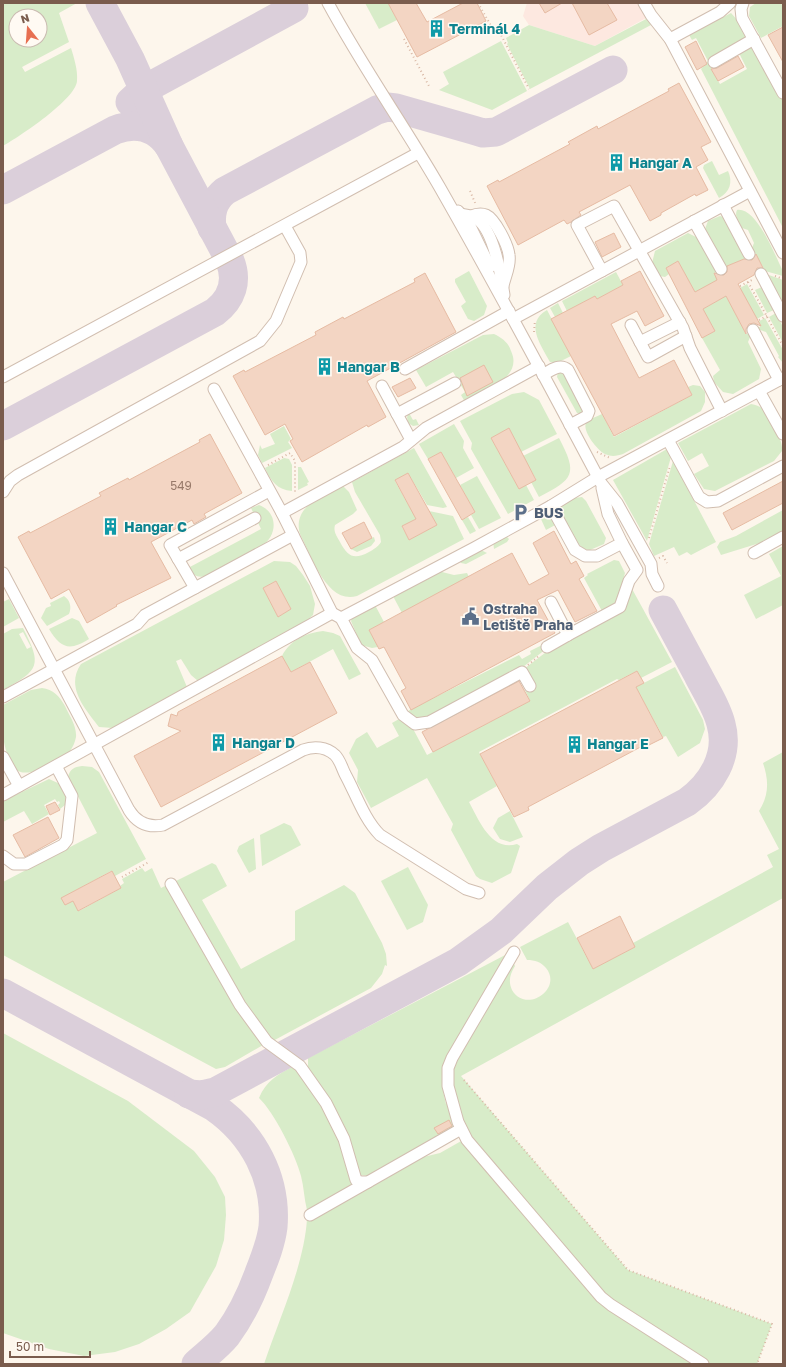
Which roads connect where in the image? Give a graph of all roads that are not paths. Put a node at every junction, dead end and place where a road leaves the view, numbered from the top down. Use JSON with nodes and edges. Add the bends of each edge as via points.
{"nodes":[{"id":1,"x":328,"y":3,"type":"edge"},
{"id":2,"x":644,"y":3,"type":"edge"},
{"id":3,"x":730,"y":3,"type":"edge"},
{"id":4,"x":743,"y":3,"type":"edge"},
{"id":5,"x":670,"y":39,"type":"junction"},
{"id":6,"x":754,"y":39,"type":"junction"},
{"id":7,"x":714,"y":62,"type":"dead end"},
{"id":8,"x":783,"y":93,"type":"edge"},
{"id":9,"x":418,"y":153,"type":"junction"},
{"id":10,"x":438,"y":186,"type":"junction"},
{"id":11,"x":750,"y":191,"type":"junction"},
{"id":12,"x":723,"y":205,"type":"junction"},
{"id":13,"x":459,"y":214,"type":"junction"},
{"id":14,"x":694,"y":221,"type":"junction"},
{"id":15,"x":285,"y":226,"type":"junction"},
{"id":16,"x":638,"y":251,"type":"junction"},
{"id":17,"x":783,"y":253,"type":"edge"},
{"id":18,"x":749,"y":254,"type":"dead end"},
{"id":19,"x":721,"y":269,"type":"dead end"},
{"id":20,"x":602,"y":271,"type":"junction"},
{"id":21,"x":758,"y":276,"type":"road end"},
{"id":22,"x":506,"y":303,"type":"junction"},
{"id":23,"x":783,"y":316,"type":"edge"},
{"id":24,"x":680,"y":322,"type":"junction"},
{"id":25,"x":631,"y":325,"type":"dead end"},
{"id":26,"x":753,"y":330,"type":"dead end"},
{"id":27,"x":686,"y":336,"type":"junction"},
{"id":28,"x":640,"y":342,"type":"junction"},
{"id":29,"x":405,"y":368,"type":"dead end"},
{"id":30,"x":541,"y":370,"type":"junction"},
{"id":31,"x":3,"y":377,"type":"edge"},
{"id":32,"x":781,"y":379,"type":"edge"},
{"id":33,"x":455,"y":383,"type":"dead end"},
{"id":34,"x":382,"y":386,"type":"dead end"},
{"id":35,"x":214,"y":389,"type":"dead end"},
{"id":36,"x":759,"y":391,"type":"junction"},
{"id":37,"x":722,"y":411,"type":"junction"},
{"id":38,"x":397,"y":414,"type":"junction"},
{"id":39,"x":570,"y":425,"type":"junction"},
{"id":40,"x":783,"y":434,"type":"edge"},
{"id":41,"x":411,"y":440,"type":"junction"},
{"id":42,"x":668,"y":440,"type":"junction"},
{"id":43,"x":783,"y":466,"type":"edge"},
{"id":44,"x":599,"y":480,"type":"junction"},
{"id":45,"x":270,"y":491,"type":"junction"},
{"id":46,"x":3,"y":492,"type":"edge"},
{"id":47,"x":551,"y":506,"type":"junction"},
{"id":48,"x":282,"y":513,"type":"junction"},
{"id":49,"x":255,"y":518,"type":"dead end"},
{"id":50,"x":293,"y":535,"type":"junction"},
{"id":51,"x":783,"y":537,"type":"edge"},
{"id":52,"x":622,"y":543,"type":"junction"},
{"id":53,"x":754,"y":553,"type":"dead end"},
{"id":54,"x":178,"y":559,"type":"junction"},
{"id":55,"x":4,"y":576,"type":"edge"},
{"id":56,"x":658,"y":586,"type":"dead end"},
{"id":57,"x":194,"y":588,"type":"junction"},
{"id":58,"x":551,"y":602,"type":"dead end"},
{"id":59,"x":337,"y":616,"type":"junction"},
{"id":60,"x":568,"y":635,"type":"junction"},
{"id":61,"x":547,"y":647,"type":"road end"},
{"id":62,"x":54,"y":669,"type":"junction"},
{"id":63,"x":530,"y":686,"type":"dead end"},
{"id":64,"x":3,"y":697,"type":"edge"},
{"id":65,"x":95,"y":745,"type":"junction"},
{"id":66,"x":3,"y":757,"type":"edge"},
{"id":67,"x":56,"y":766,"type":"junction"},
{"id":68,"x":19,"y":786,"type":"junction"},
{"id":69,"x":3,"y":795,"type":"edge"},
{"id":70,"x":3,"y":856,"type":"edge"},
{"id":71,"x":171,"y":884,"type":"dead end"},
{"id":72,"x":479,"y":892,"type":"dead end"},
{"id":73,"x":514,"y":952,"type":"dead end"},
{"id":74,"x":461,"y":1129,"type":"junction"},
{"id":75,"x":368,"y":1182,"type":"junction"},
{"id":76,"x":310,"y":1215,"type":"dead end"},
{"id":77,"x":703,"y":1364,"type":"edge"}],
"edges":[{"from":1,"to":9,"type":"lane","via":[[351,46]]},
{"from":2,"to":5,"type":"lane"},
{"from":3,"to":5,"type":"lane","via":[[720,12]]},
{"from":4,"to":6,"type":"lane","via":[[741,14]]},
{"from":5,"to":11,"type":"lane"},
{"from":6,"to":7,"type":"lane"},
{"from":6,"to":8,"type":"lane"},
{"from":9,"to":10,"type":"lane"},
{"from":9,"to":15,"type":"lane"},
{"from":10,"to":13,"type":"lane","via":[[448,194]]},
{"from":10,"to":22,"type":"lane"},
{"from":11,"to":12,"type":"lane"},
{"from":11,"to":17,"type":"lane"},
{"from":12,"to":14,"type":"lane"},
{"from":12,"to":18,"type":"lane"},
{"from":13,"to":22,"type":"lane","via":[[469,224],[478,240]]},
{"from":13,"to":22,"type":"lane","via":[[471,216],[481,222],[496,251]]},
{"from":14,"to":16,"type":"lane"},
{"from":14,"to":19,"type":"lane"},
{"from":15,"to":31,"type":"lane"},
{"from":15,"to":46,"type":"lane","via":[[300,253],[301,262],[276,321],[260,341],[18,475],[10,481]]},
{"from":16,"to":20,"type":"lane"},
{"from":16,"to":20,"type":"lane","via":[[614,206],[577,226]]},
{"from":16,"to":24,"type":"lane"},
{"from":20,"to":22,"type":"lane"},
{"from":21,"to":23,"type":"lane"},
{"from":22,"to":29,"type":"lane"},
{"from":22,"to":30,"type":"lane"},
{"from":24,"to":27,"type":"lane"},
{"from":24,"to":28,"type":"lane"},
{"from":25,"to":28,"type":"lane"},
{"from":26,"to":32,"type":"lane"},
{"from":27,"to":28,"type":"lane","via":[[648,357]]},
{"from":27,"to":37,"type":"lane"},
{"from":30,"to":39,"type":"lane"},
{"from":30,"to":39,"type":"lane","via":[[558,367],[565,367],[568,370],[588,408],[588,414]]},
{"from":30,"to":41,"type":"lane","via":[[426,428]]},
{"from":32,"to":36,"type":"lane"},
{"from":33,"to":38,"type":"lane"},
{"from":34,"to":38,"type":"lane"},
{"from":35,"to":45,"type":"lane"},
{"from":36,"to":37,"type":"lane"},
{"from":36,"to":40,"type":"lane"},
{"from":37,"to":42,"type":"lane"},
{"from":38,"to":41,"type":"lane"},
{"from":39,"to":44,"type":"lane"},
{"from":41,"to":48,"type":"lane","via":[[403,448]]},
{"from":42,"to":43,"type":"lane","via":[[699,497],[707,502],[718,501]]},
{"from":42,"to":44,"type":"lane"},
{"from":44,"to":47,"type":"lane"},
{"from":44,"to":52,"type":"lane","via":[[608,514]]},
{"from":44,"to":56,"type":"lane","via":[[617,503],[651,564],[652,574]]},
{"from":45,"to":48,"type":"lane"},
{"from":45,"to":54,"type":"lane","via":[[170,545]]},
{"from":47,"to":52,"type":"lane","via":[[575,550],[585,556],[597,556]]},
{"from":47,"to":59,"type":"lane"},
{"from":48,"to":50,"type":"lane"},
{"from":49,"to":54,"type":"lane"},
{"from":50,"to":57,"type":"lane"},
{"from":50,"to":59,"type":"lane"},
{"from":51,"to":53,"type":"lane"},
{"from":52,"to":60,"type":"lane","via":[[637,570],[629,581],[620,607]]},
{"from":54,"to":57,"type":"lane"},
{"from":55,"to":62,"type":"lane"},
{"from":57,"to":62,"type":"lane","via":[[146,615],[137,624]]},
{"from":58,"to":60,"type":"lane"},
{"from":59,"to":63,"type":"lane","via":[[357,648],[372,660],[403,715],[415,724],[434,720],[522,672]]},
{"from":59,"to":65,"type":"lane"},
{"from":60,"to":61,"type":"lane"},
{"from":62,"to":64,"type":"lane"},
{"from":62,"to":65,"type":"lane"},
{"from":65,"to":67,"type":"lane"},
{"from":65,"to":72,"type":"lane","via":[[132,814],[140,822],[151,826],[163,825],[303,750],[322,748],[338,760],[372,825],[384,839],[466,889]]},
{"from":66,"to":68,"type":"lane"},
{"from":67,"to":68,"type":"lane"},
{"from":67,"to":70,"type":"lane","via":[[72,796],[68,840],[26,864],[14,864]]},
{"from":68,"to":69,"type":"lane"},
{"from":71,"to":75,"type":"lane","via":[[240,1005],[267,1042],[300,1066],[326,1103],[338,1126],[355,1179]]},
{"from":73,"to":74,"type":"lane","via":[[448,1068],[449,1093]]},
{"from":74,"to":75,"type":"lane"},
{"from":74,"to":77,"type":"lane","via":[[466,1140],[601,1297]]},
{"from":75,"to":76,"type":"lane"}]}
